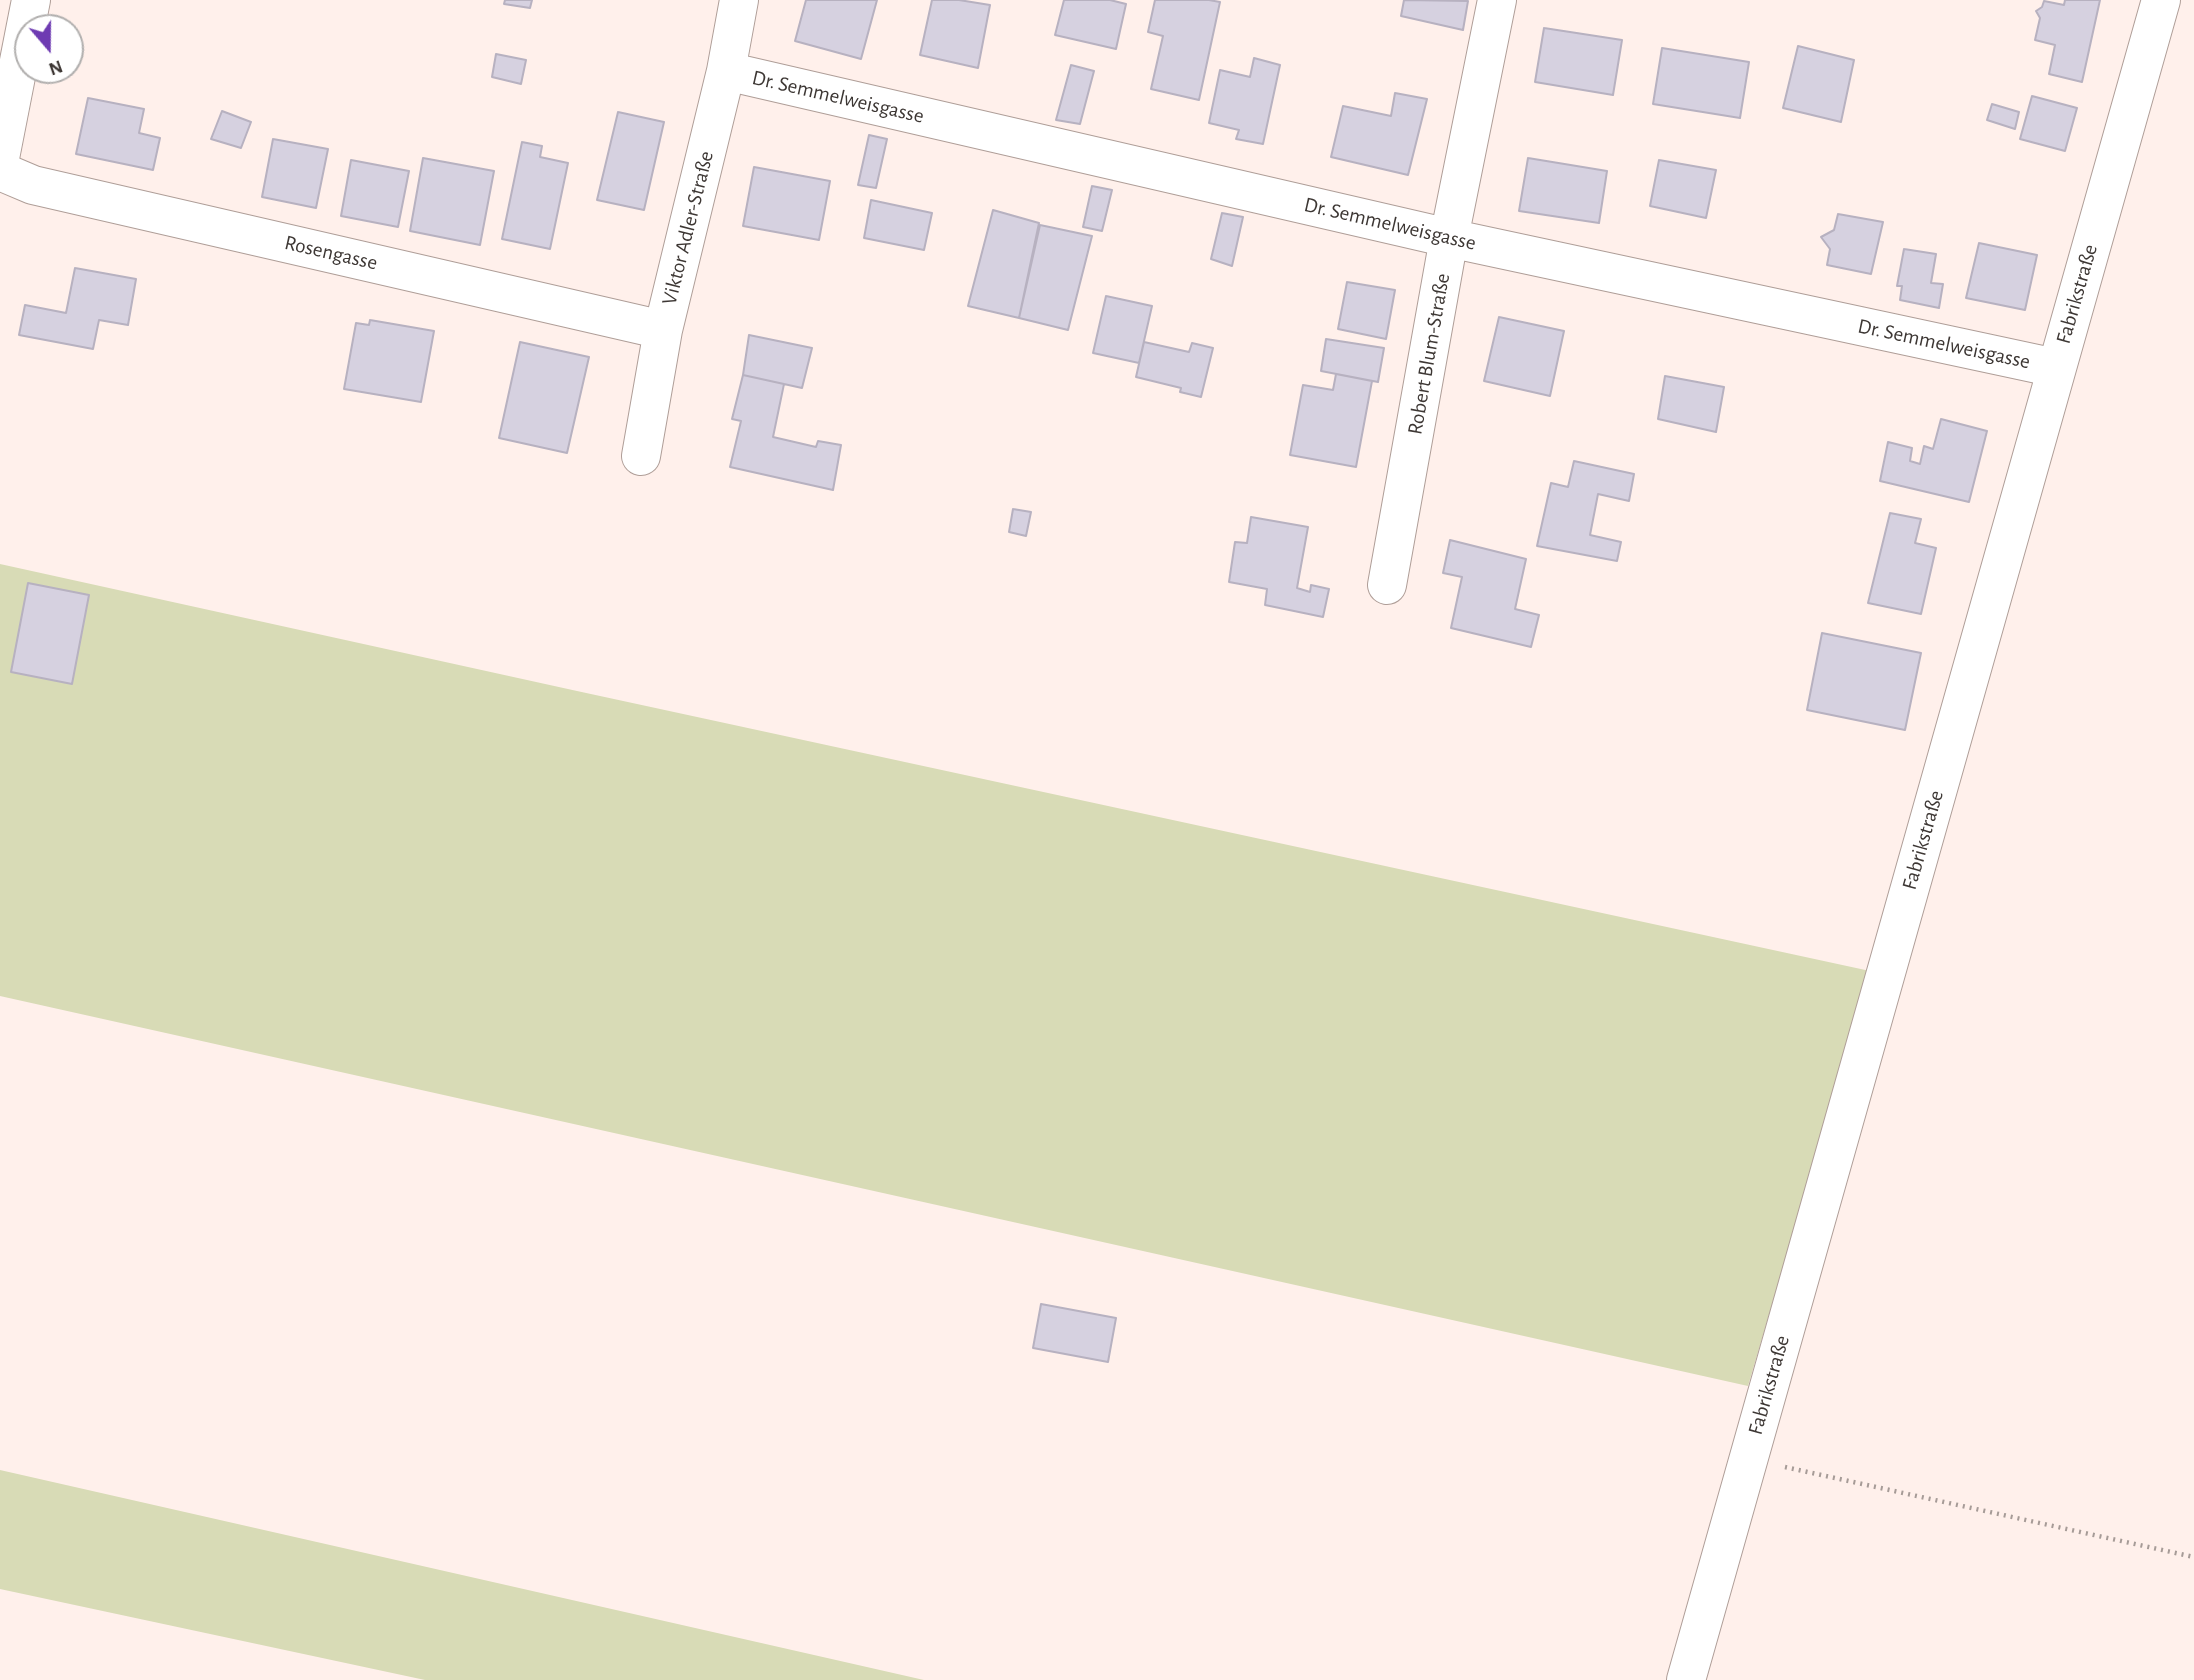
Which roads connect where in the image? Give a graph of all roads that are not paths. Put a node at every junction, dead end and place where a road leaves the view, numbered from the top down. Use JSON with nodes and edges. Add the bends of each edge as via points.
{"nodes":[{"id":1,"x":31,"y":0,"type":"edge"},
{"id":2,"x":739,"y":0,"type":"edge"},
{"id":3,"x":1497,"y":0,"type":"edge"},
{"id":4,"x":2161,"y":0,"type":"edge"},
{"id":5,"x":726,"y":71,"type":"junction"},
{"id":6,"x":0,"y":159,"type":"edge"},
{"id":7,"x":0,"y":171,"type":"edge"},
{"id":8,"x":1449,"y":238,"type":"junction"},
{"id":9,"x":663,"y":330,"type":"junction"},
{"id":10,"x":2056,"y":368,"type":"junction"},
{"id":11,"x":641,"y":456,"type":"dead end"},
{"id":12,"x":1387,"y":585,"type":"dead end"},
{"id":13,"x":1686,"y":1680,"type":"edge"}],
"edges":[{"from":1,"to":6,"type":"street"},
{"from":2,"to":5,"type":"street","name":"Viktor Adler-Straße"},
{"from":3,"to":8,"type":"street","name":"Robert Blum-Straße"},
{"from":4,"to":10,"type":"street","name":"Fabrikstraße"},
{"from":5,"to":8,"type":"street","name":"Dr. Semmelweisgasse"},
{"from":5,"to":9,"type":"street","name":"Viktor Adler-Straße"},
{"from":7,"to":9,"type":"street","name":"Rosengasse","via":[[33,185]]},
{"from":8,"to":10,"type":"street","name":"Dr. Semmelweisgasse"},
{"from":8,"to":12,"type":"street","name":"Robert Blum-Straße"},
{"from":9,"to":11,"type":"street","name":"Viktor Adler-Straße"},
{"from":10,"to":13,"type":"street","name":"Fabrikstraße"}]}
